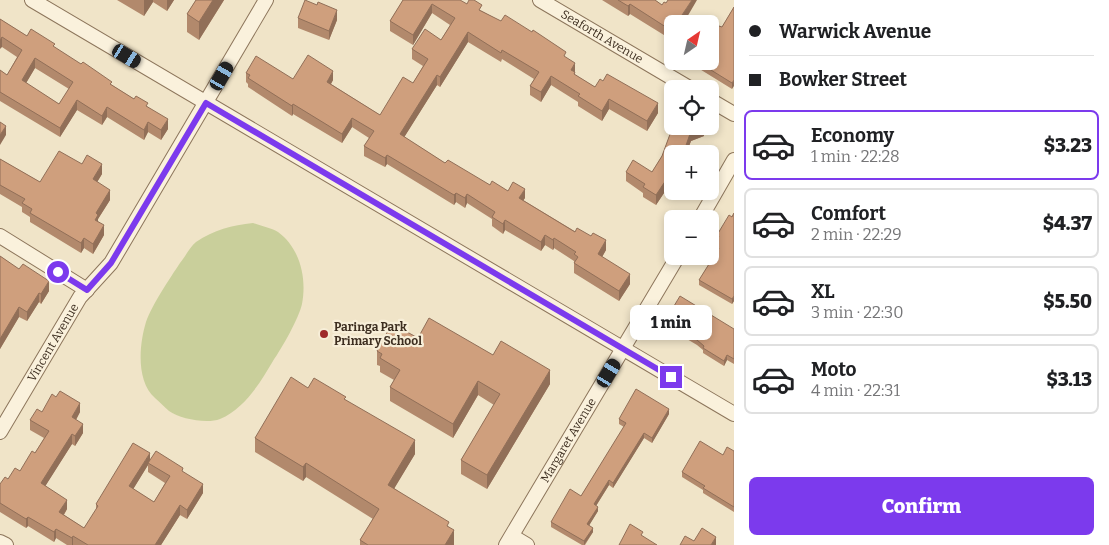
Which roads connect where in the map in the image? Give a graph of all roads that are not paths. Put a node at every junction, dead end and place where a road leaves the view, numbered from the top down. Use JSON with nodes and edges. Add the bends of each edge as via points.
{"nodes":[{"id":1,"x":32,"y":0,"type":"edge"},
{"id":2,"x":266,"y":0,"type":"edge"},
{"id":3,"x":540,"y":0,"type":"edge"},
{"id":4,"x":676,"y":80,"type":"edge"},
{"id":5,"x":206,"y":103,"type":"junction"},
{"id":6,"x":719,"y":105,"type":"edge"},
{"id":7,"x":734,"y":114,"type":"edge"},
{"id":8,"x":734,"y":160,"type":"edge"},
{"id":9,"x":705,"y":210,"type":"edge"},
{"id":10,"x":0,"y":236,"type":"edge"},
{"id":11,"x":673,"y":265,"type":"edge"},
{"id":12,"x":87,"y":290,"type":"junction"},
{"id":13,"x":624,"y":349,"type":"junction"},
{"id":14,"x":734,"y":414,"type":"edge"},
{"id":15,"x":0,"y":432,"type":"edge"},
{"id":16,"x":509,"y":540,"type":"edge"},
{"id":17,"x":0,"y":542,"type":"edge"},
{"id":18,"x":6,"y":545,"type":"edge"},
{"id":19,"x":528,"y":545,"type":"edge"}],
"edges":[{"from":1,"to":5,"type":"street"},
{"from":2,"to":5,"type":"street","name":"Vincent Avenue"},
{"from":3,"to":4,"type":"street","name":"Seaforth Avenue"},
{"from":5,"to":12,"type":"street","name":"Vincent Avenue","via":[[111,263]]},
{"from":5,"to":13,"type":"street"},
{"from":6,"to":7,"type":"street"},
{"from":8,"to":9,"type":"street"},
{"from":10,"to":12,"type":"street"},
{"from":11,"to":13,"type":"street","name":"Margaret Avenue"},
{"from":12,"to":15,"type":"street","name":"Vincent Avenue","via":[[80,296]]},
{"from":13,"to":14,"type":"street"},
{"from":13,"to":16,"type":"street","name":"Margaret Avenue"},
{"from":16,"to":19,"type":"street"},
{"from":17,"to":18,"type":"street"}]}
